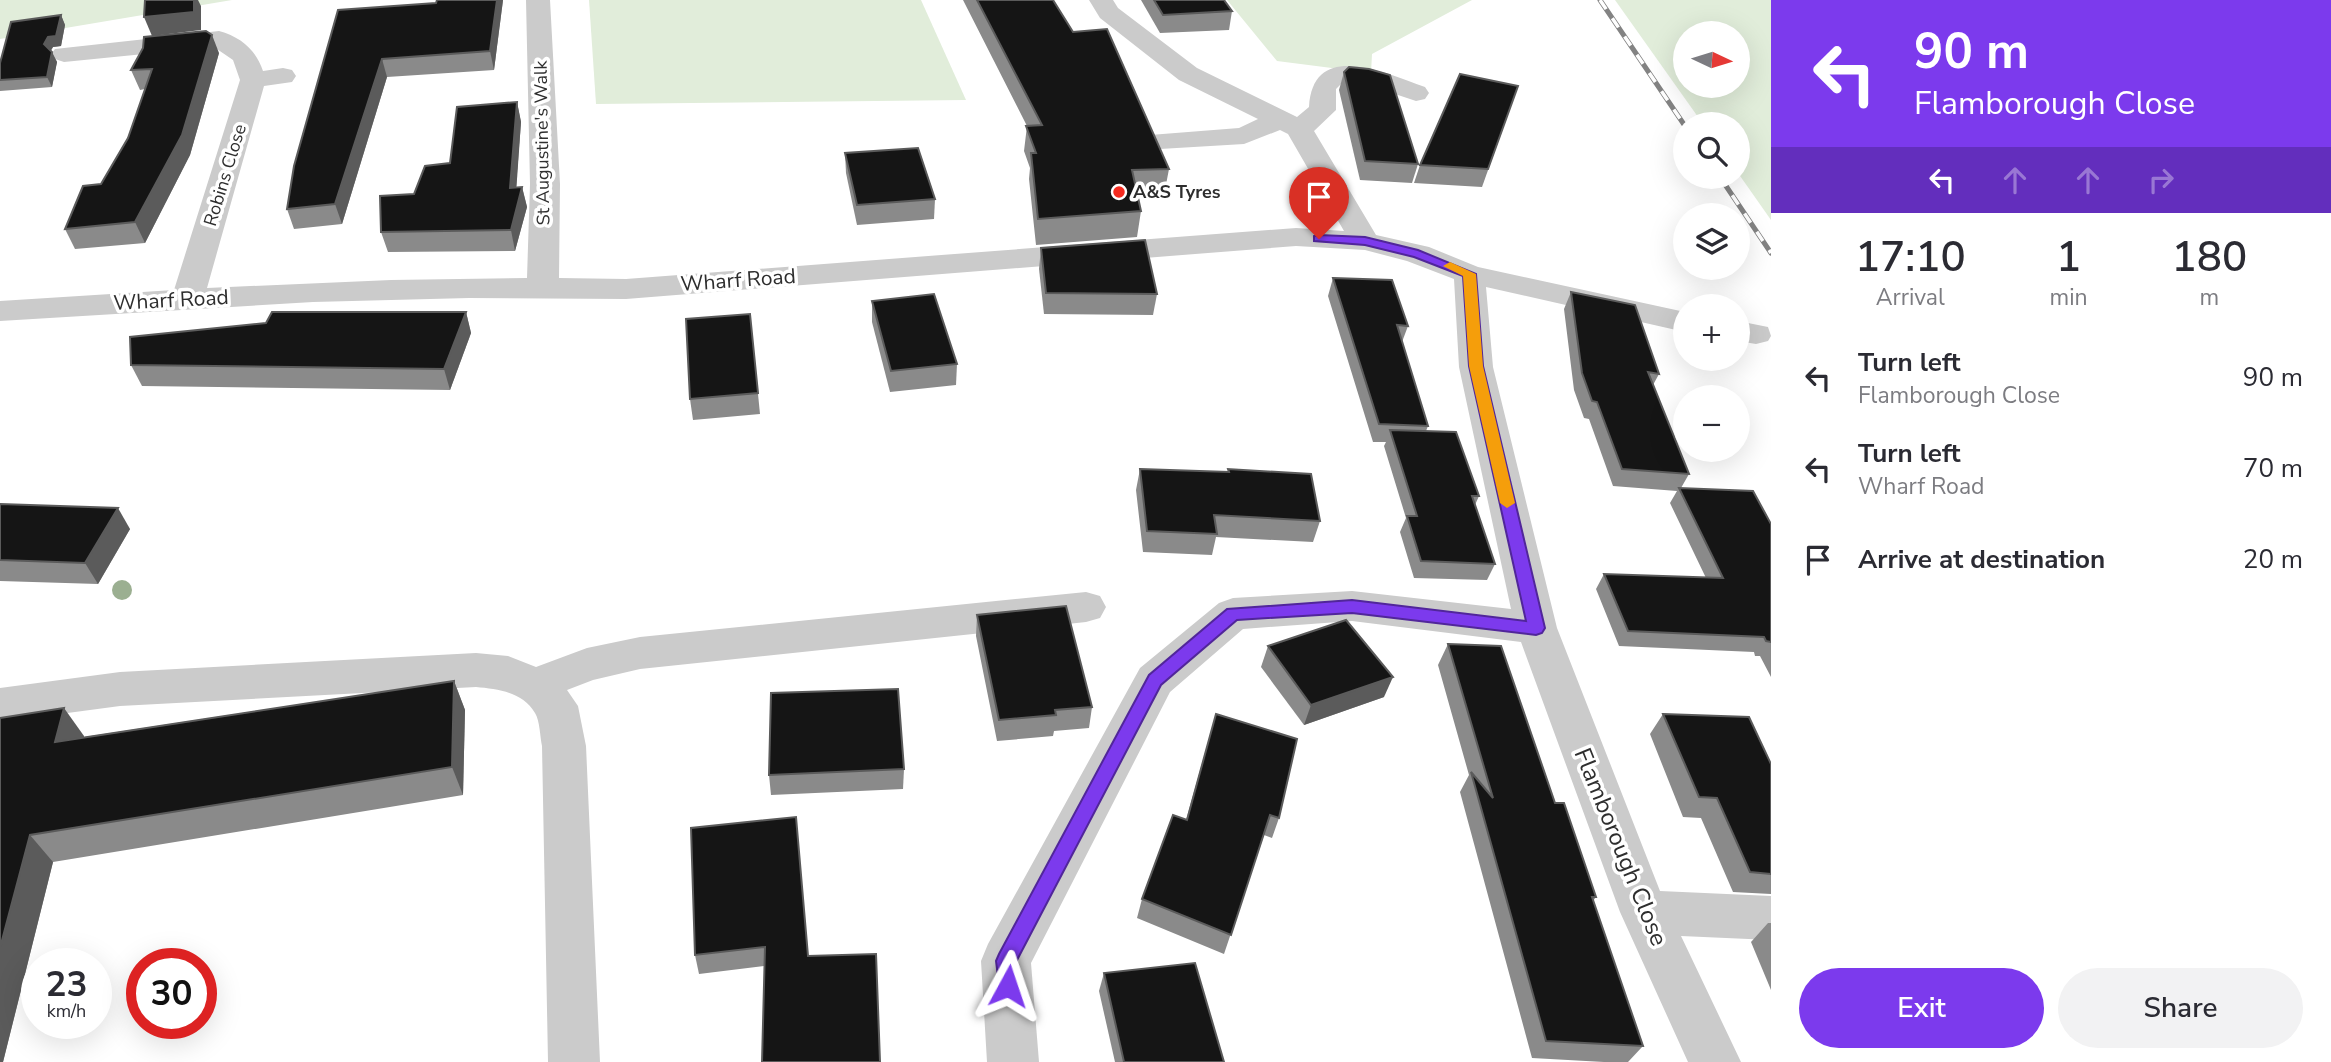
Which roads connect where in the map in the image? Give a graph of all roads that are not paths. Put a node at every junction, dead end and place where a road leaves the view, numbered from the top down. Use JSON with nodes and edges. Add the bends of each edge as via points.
{"nodes":[{"id":1,"x":538,"y":0,"type":"edge"},
{"id":2,"x":1101,"y":0,"type":"edge"},
{"id":3,"x":64,"y":54,"type":"dead end"},
{"id":4,"x":283,"y":76,"type":"dead end"},
{"id":5,"x":254,"y":80,"type":"junction"},
{"id":6,"x":1416,"y":93,"type":"dead end"},
{"id":7,"x":1289,"y":125,"type":"junction"},
{"id":8,"x":1160,"y":141,"type":"edge"},
{"id":9,"x":1365,"y":241,"type":"junction"},
{"id":10,"x":1469,"y":274,"type":"junction"},
{"id":11,"x":543,"y":287,"type":"junction"},
{"id":12,"x":188,"y":298,"type":"junction"},
{"id":13,"x":0,"y":311,"type":"edge"},
{"id":14,"x":1673,"y":319,"type":"edge"},
{"id":15,"x":1086,"y":607,"type":"dead end"},
{"id":16,"x":1536,"y":628,"type":"junction"},
{"id":17,"x":534,"y":685,"type":"junction"},
{"id":18,"x":0,"y":705,"type":"edge"},
{"id":19,"x":1644,"y":912,"type":"junction"},
{"id":20,"x":1771,"y":918,"type":"edge"},
{"id":21,"x":574,"y":1062,"type":"edge"},
{"id":22,"x":1013,"y":1062,"type":"edge"},
{"id":23,"x":1714,"y":1062,"type":"edge"}],
"edges":[{"from":1,"to":11,"type":"street","name":"St Augustine's Walk","via":[[545,184]]},
{"from":2,"to":7,"type":"street","via":[[1108,13],[1188,74]]},
{"from":3,"to":5,"type":"street","via":[[219,39],[245,56]]},
{"from":4,"to":5,"type":"street"},
{"from":5,"to":12,"type":"street","name":"Robins Close"},
{"from":6,"to":7,"type":"street","via":[[1369,76],[1336,74],[1323,88],[1322,110]]},
{"from":7,"to":8,"type":"street","via":[[1244,136]]},
{"from":7,"to":9,"type":"street"},
{"from":9,"to":10,"type":"street","name":"Wharf Road","via":[[1418,254]]},
{"from":9,"to":11,"type":"street","name":"Wharf Road","via":[[1296,237],[626,289]]},
{"from":10,"to":14,"type":"street","name":"Wharf Road"},
{"from":10,"to":16,"type":"street","name":"Flamborough Close","via":[[1476,366]]},
{"from":11,"to":12,"type":"street","name":"Wharf Road"},
{"from":12,"to":13,"type":"street","name":"Wharf Road"},
{"from":15,"to":17,"type":"street","via":[[640,653],[587,665]]},
{"from":16,"to":19,"type":"street","name":"Flamborough Close"},
{"from":16,"to":22,"type":"street","via":[[1352,606],[1233,614],[1155,680],[1006,961]]},
{"from":17,"to":18,"type":"street","via":[[508,673],[476,670],[120,689]]},
{"from":17,"to":21,"type":"street","via":[[556,706],[564,746]]},
{"from":19,"to":20,"type":"street"},
{"from":19,"to":23,"type":"street","name":"Flamborough Close"}]}
